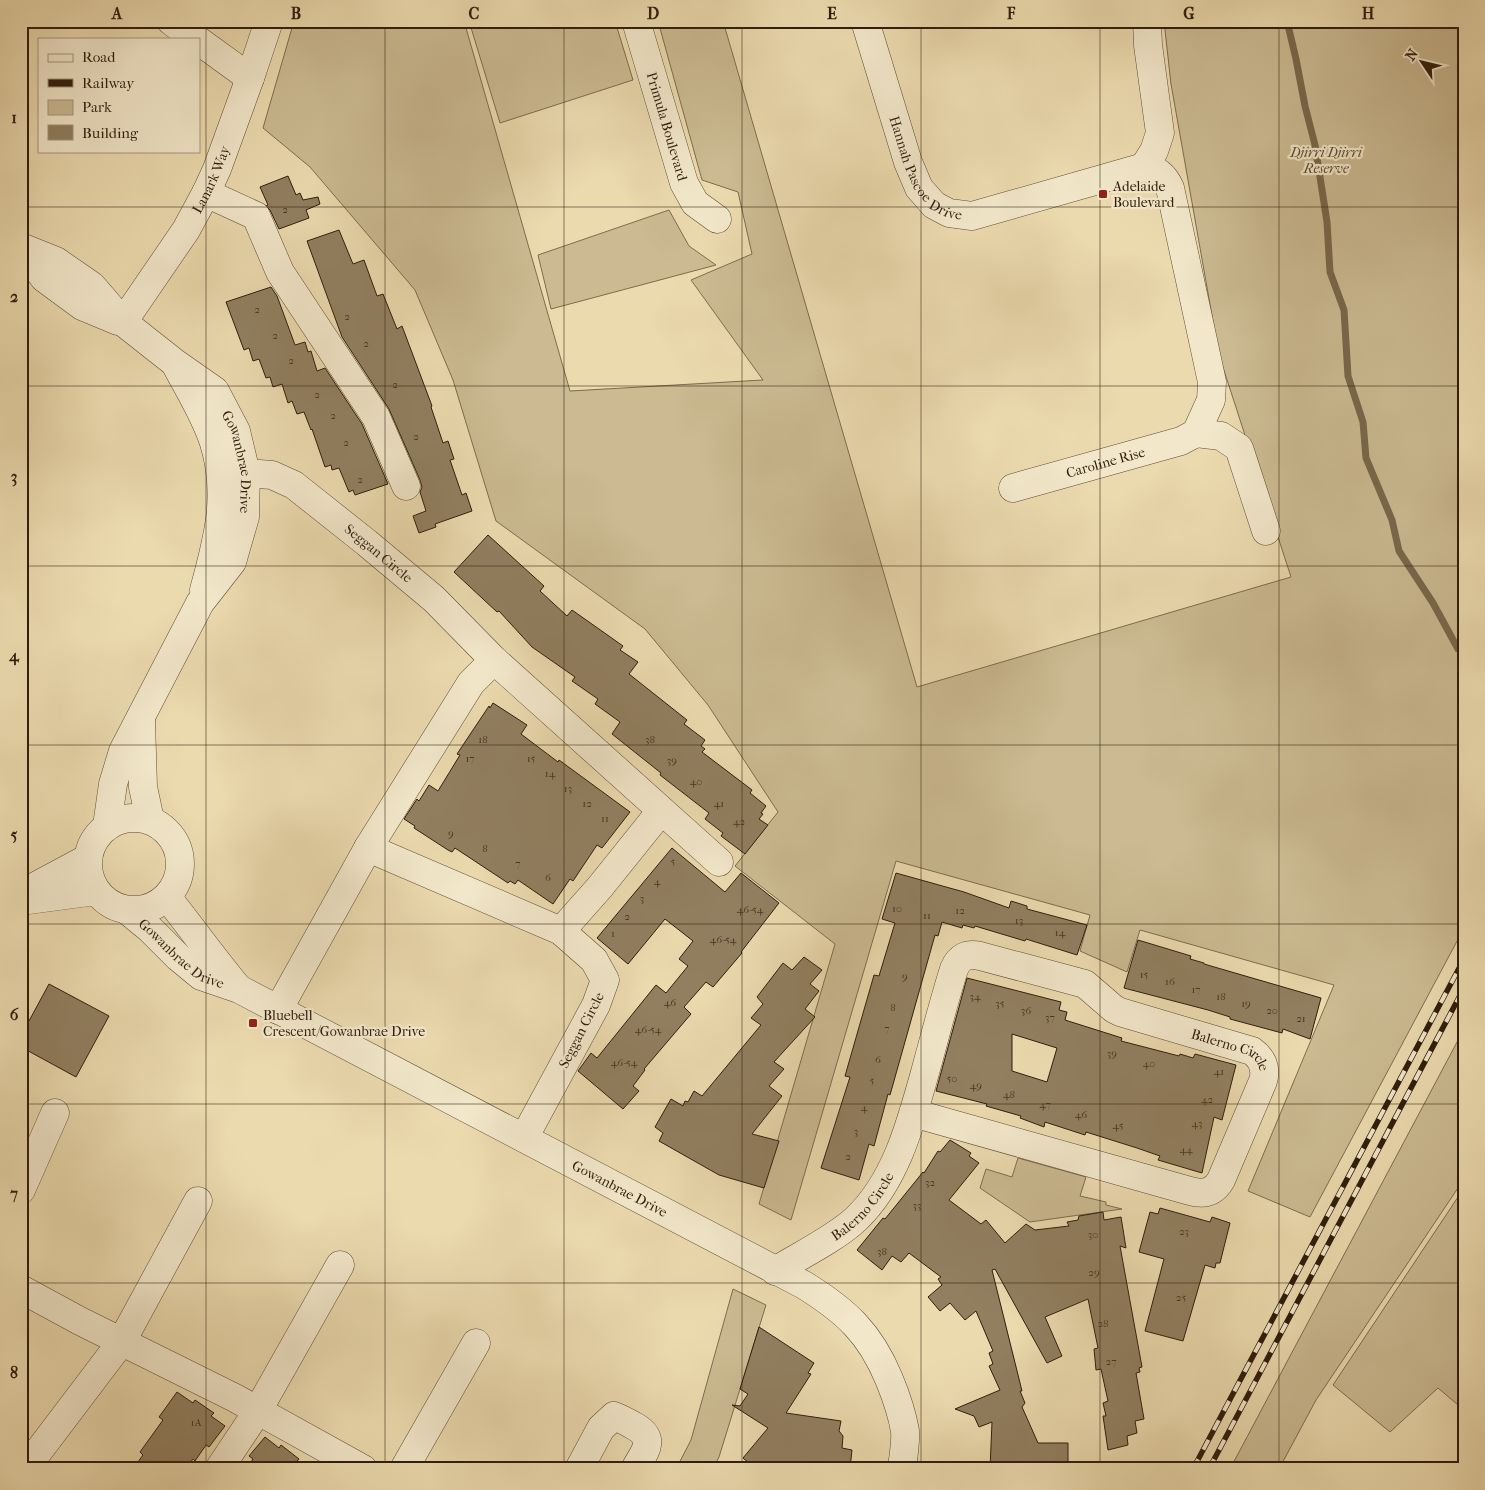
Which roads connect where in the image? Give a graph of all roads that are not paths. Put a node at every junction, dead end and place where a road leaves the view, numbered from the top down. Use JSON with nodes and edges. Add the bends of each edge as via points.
{"nodes":[{"id":1,"x":171,"y":21,"type":"edge"},
{"id":2,"x":269,"y":21,"type":"edge"},
{"id":3,"x":636,"y":21,"type":"edge"},
{"id":4,"x":865,"y":21,"type":"edge"},
{"id":5,"x":1147,"y":21,"type":"edge"},
{"id":6,"x":194,"y":38,"type":"edge"},
{"id":7,"x":200,"y":42,"type":"edge"},
{"id":8,"x":250,"y":78,"type":"junction"},
{"id":9,"x":1144,"y":167,"type":"junction"},
{"id":10,"x":206,"y":193,"type":"junction"},
{"id":11,"x":717,"y":219,"type":"dead end"},
{"id":12,"x":22,"y":248,"type":"edge"},
{"id":13,"x":123,"y":322,"type":"junction"},
{"id":14,"x":175,"y":363,"type":"junction"},
{"id":15,"x":1196,"y":433,"type":"junction"},
{"id":16,"x":246,"y":473,"type":"junction"},
{"id":17,"x":406,"y":486,"type":"dead end"},
{"id":18,"x":1013,"y":488,"type":"dead end"},
{"id":19,"x":1266,"y":530,"type":"dead end"},
{"id":20,"x":200,"y":603,"type":"junction"},
{"id":21,"x":494,"y":660,"type":"junction"},
{"id":22,"x":141,"y":719,"type":"junction"},
{"id":23,"x":661,"y":811,"type":"junction"},
{"id":24,"x":150,"y":820,"type":"junction"},
{"id":25,"x":107,"y":826,"type":"junction"},
{"id":26,"x":368,"y":848,"type":"junction"},
{"id":27,"x":88,"y":858,"type":"junction"},
{"id":28,"x":719,"y":862,"type":"dead end"},
{"id":29,"x":96,"y":891,"type":"junction"},
{"id":30,"x":21,"y":894,"type":"edge"},
{"id":31,"x":167,"y":897,"type":"junction"},
{"id":32,"x":21,"y":901,"type":"edge"},
{"id":33,"x":128,"y":910,"type":"junction"},
{"id":34,"x":561,"y":931,"type":"junction"},
{"id":35,"x":239,"y":989,"type":"junction"},
{"id":36,"x":278,"y":1010,"type":"junction"},
{"id":37,"x":55,"y":1113,"type":"dead end"},
{"id":38,"x":913,"y":1113,"type":"junction"},
{"id":39,"x":524,"y":1138,"type":"junction"},
{"id":40,"x":21,"y":1190,"type":"edge"},
{"id":41,"x":198,"y":1202,"type":"dead end"},
{"id":42,"x":340,"y":1265,"type":"dead end"},
{"id":43,"x":775,"y":1271,"type":"junction"},
{"id":44,"x":21,"y":1289,"type":"edge"},
{"id":45,"x":122,"y":1341,"type":"junction"},
{"id":46,"x":476,"y":1343,"type":"dead end"},
{"id":47,"x":257,"y":1412,"type":"junction"},
{"id":48,"x":25,"y":1469,"type":"edge"},
{"id":49,"x":219,"y":1469,"type":"edge"},
{"id":50,"x":363,"y":1469,"type":"edge"},
{"id":51,"x":404,"y":1469,"type":"edge"},
{"id":52,"x":579,"y":1469,"type":"edge"},
{"id":53,"x":635,"y":1469,"type":"edge"},
{"id":54,"x":902,"y":1469,"type":"edge"}],
"edges":[{"from":1,"to":6,"type":"street"},
{"from":2,"to":8,"type":"street","name":"Lanark Way"},
{"from":3,"to":11,"type":"street","name":"Primula Boulevard","via":[[684,183],[695,203]]},
{"from":4,"to":9,"type":"street","name":"Hannah Pascoe Drive","via":[[919,188],[934,205],[949,214],[972,216]]},
{"from":5,"to":9,"type":"street","via":[[1160,133]]},
{"from":7,"to":8,"type":"street"},
{"from":8,"to":10,"type":"street","name":"Lanark Way"},
{"from":9,"to":15,"type":"street","via":[[1156,170],[1166,178],[1170,188],[1212,382],[1212,400]]},
{"from":10,"to":13,"type":"street","name":"Lanark Way","via":[[186,230]]},
{"from":10,"to":17,"type":"street","via":[[256,216],[280,272],[376,416]]},
{"from":12,"to":13,"type":"street","name":"Gowanbrae Drive","via":[[56,261],[92,286]]},
{"from":13,"to":14,"type":"street","name":"Gowanbrae Drive"},
{"from":14,"to":16,"type":"street","name":"Gowanbrae Drive","via":[[215,391],[236,431]]},
{"from":14,"to":20,"type":"street","name":"Gowanbrae Drive","via":[[214,442],[220,470],[223,505],[218,539]]},
{"from":15,"to":18,"type":"street","name":"Caroline Rise","via":[[1181,441]]},
{"from":15,"to":19,"type":"street","via":[[1221,436],[1239,448]]},
{"from":16,"to":20,"type":"street","name":"Gowanbrae Drive","via":[[245,517],[232,562]]},
{"from":16,"to":21,"type":"street","name":"Seggan Circle","via":[[272,475],[294,485],[434,599]]},
{"from":20,"to":22,"type":"street","name":"Gowanbrae Drive"},
{"from":21,"to":23,"type":"street","name":"Seggan Circle"},
{"from":21,"to":26,"type":"street","via":[[472,682]]},
{"from":22,"to":24,"type":"street","name":"Gowanbrae Drive","via":[[143,787]]},
{"from":22,"to":25,"type":"street","name":"Gowanbrae Drive","via":[[123,751],[113,784]]},
{"from":23,"to":28,"type":"street","name":"Seggan Circle"},
{"from":23,"to":34,"type":"street"},
{"from":24,"to":25,"type":"street","via":[[135,818]]},
{"from":24,"to":31,"type":"street","via":[[162,827],[178,848],[179,874]]},
{"from":25,"to":27,"type":"street","via":[[91,846]]},
{"from":26,"to":34,"type":"street","name":"Seggan Circle"},
{"from":26,"to":36,"type":"street"},
{"from":27,"to":29,"type":"street","via":[[89,876]]},
{"from":27,"to":30,"type":"street"},
{"from":29,"to":32,"type":"street"},
{"from":29,"to":33,"type":"street","via":[[104,901]]},
{"from":31,"to":33,"type":"street","via":[[156,906]]},
{"from":31,"to":35,"type":"street","name":"Gowanbrae Drive"},
{"from":33,"to":35,"type":"street","name":"Gowanbrae Drive","via":[[201,976]]},
{"from":34,"to":39,"type":"street","name":"Seggan Circle","via":[[594,960],[605,980],[596,1005]]},
{"from":35,"to":36,"type":"street","name":"Gowanbrae Drive"},
{"from":36,"to":39,"type":"street","name":"Gowanbrae Drive"},
{"from":37,"to":40,"type":"street"},
{"from":38,"to":38,"type":"street","name":"Balerno Circle","via":[[1190,1192],[1205,1192],[1215,1188],[1221,1180],[1265,1074],[1262,1061],[1252,1051],[1120,1012],[1085,984],[971,955],[960,958],[954,969]]},
{"from":38,"to":43,"type":"street","name":"Balerno Circle","via":[[886,1181],[865,1209],[843,1229]]},
{"from":39,"to":43,"type":"street","name":"Gowanbrae Drive"},
{"from":41,"to":45,"type":"street"},
{"from":42,"to":47,"type":"street"},
{"from":43,"to":54,"type":"street","name":"Gowanbrae Drive","via":[[837,1307],[864,1334],[880,1358],[897,1397],[905,1432]]},
{"from":44,"to":45,"type":"street"},
{"from":45,"to":47,"type":"street"},
{"from":45,"to":48,"type":"street"},
{"from":46,"to":51,"type":"street"},
{"from":47,"to":49,"type":"street"},
{"from":47,"to":50,"type":"street"},
{"from":52,"to":53,"type":"street","via":[[601,1428],[614,1416],[646,1433],[646,1448]]}]}
